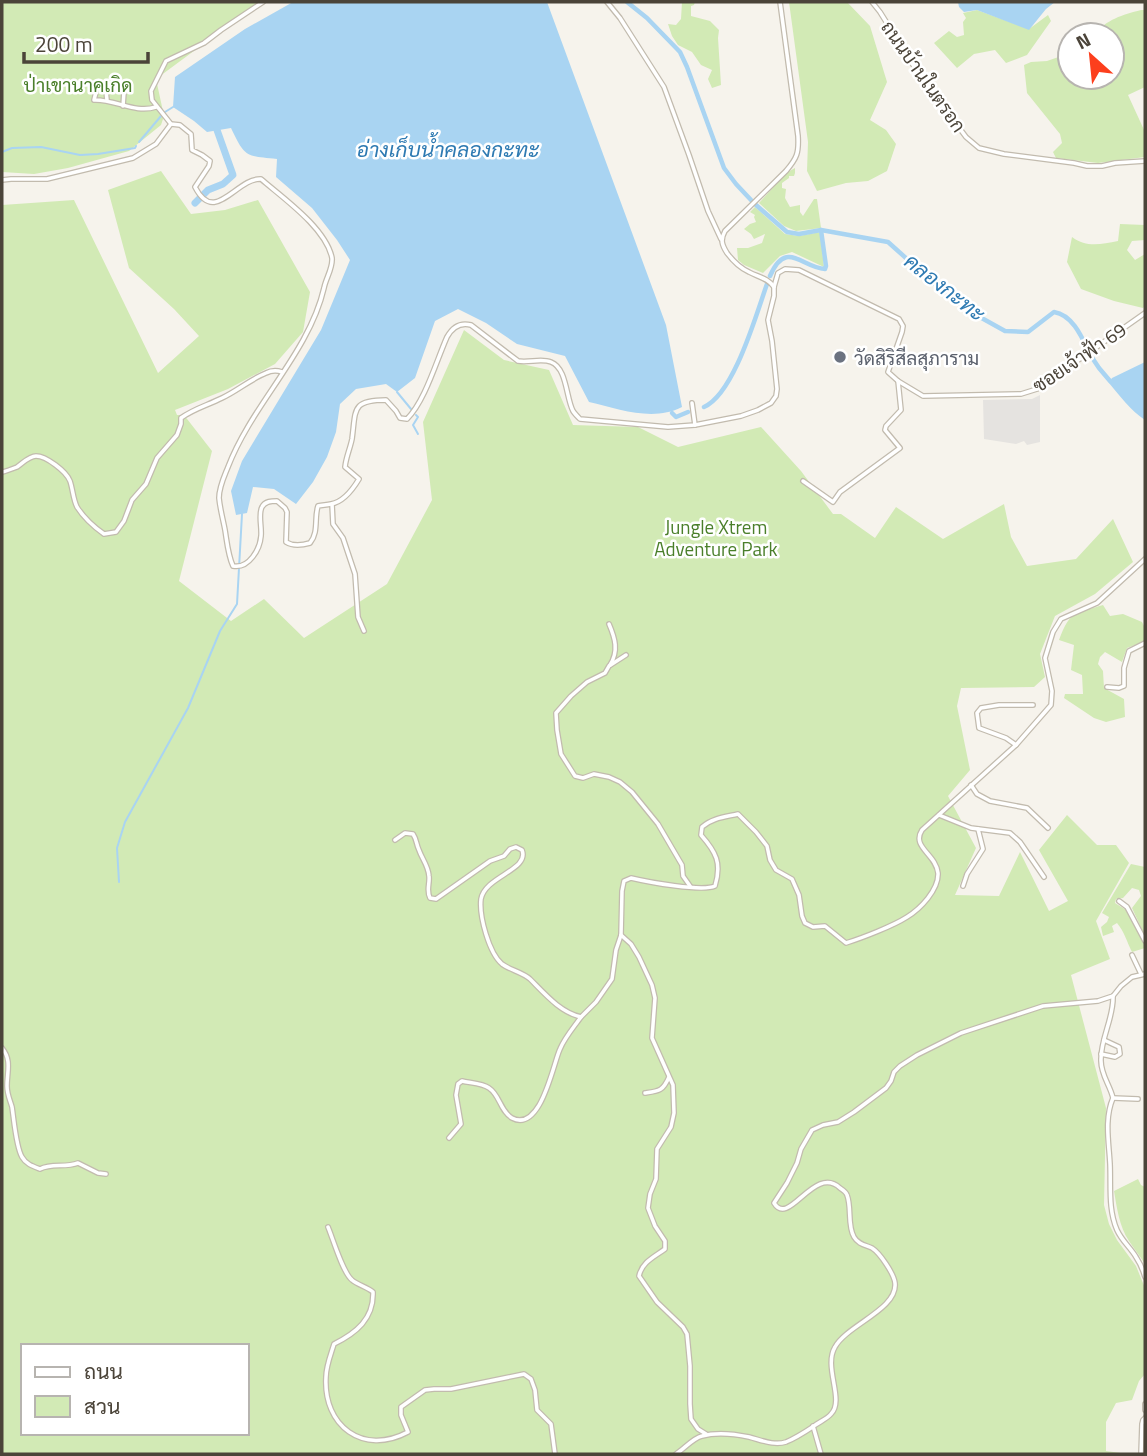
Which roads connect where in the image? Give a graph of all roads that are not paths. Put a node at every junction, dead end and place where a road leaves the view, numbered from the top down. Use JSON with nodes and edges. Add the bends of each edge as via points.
{"nodes":[{"id":1,"x":263,"y":2,"type":"edge"},
{"id":2,"x":607,"y":2,"type":"edge"},
{"id":3,"x":780,"y":2,"type":"edge"},
{"id":4,"x":872,"y":2,"type":"edge"},
{"id":5,"x":106,"y":91,"type":"dead end"},
{"id":6,"x":96,"y":92,"type":"dead end"},
{"id":7,"x":124,"y":92,"type":"dead end"},
{"id":8,"x":107,"y":100,"type":"junction"},
{"id":9,"x":123,"y":106,"type":"junction"},
{"id":10,"x":156,"y":107,"type":"junction"},
{"id":11,"x":171,"y":124,"type":"junction"},
{"id":12,"x":1145,"y":161,"type":"edge"},
{"id":13,"x":2,"y":180,"type":"edge"},
{"id":14,"x":721,"y":241,"type":"junction"},
{"id":15,"x":774,"y":287,"type":"junction"},
{"id":16,"x":1145,"y":313,"type":"edge"},
{"id":17,"x":282,"y":372,"type":"junction"},
{"id":18,"x":898,"y":382,"type":"junction"},
{"id":19,"x":692,"y":403,"type":"dead end"},
{"id":20,"x":695,"y":425,"type":"junction"},
{"id":21,"x":2,"y":472,"type":"edge"},
{"id":22,"x":803,"y":481,"type":"dead end"},
{"id":23,"x":332,"y":504,"type":"junction"},
{"id":24,"x":1145,"y":559,"type":"edge"},
{"id":25,"x":609,"y":624,"type":"dead end"},
{"id":26,"x":364,"y":631,"type":"dead end"},
{"id":27,"x":1145,"y":643,"type":"edge"},
{"id":28,"x":626,"y":655,"type":"dead end"},
{"id":29,"x":609,"y":666,"type":"junction"},
{"id":30,"x":1107,"y":687,"type":"dead end"},
{"id":31,"x":1032,"y":705,"type":"dead end"},
{"id":32,"x":1016,"y":745,"type":"junction"},
{"id":33,"x":971,"y":785,"type":"junction"},
{"id":34,"x":939,"y":815,"type":"junction"},
{"id":35,"x":1048,"y":828,"type":"dead end"},
{"id":36,"x":978,"y":829,"type":"junction"},
{"id":37,"x":395,"y":840,"type":"dead end"},
{"id":38,"x":1044,"y":877,"type":"dead end"},
{"id":39,"x":964,"y":886,"type":"dead end"},
{"id":40,"x":690,"y":887,"type":"junction"},
{"id":41,"x":1119,"y":901,"type":"dead end"},
{"id":42,"x":621,"y":935,"type":"junction"},
{"id":43,"x":1145,"y":942,"type":"edge"},
{"id":44,"x":1132,"y":955,"type":"dead end"},
{"id":45,"x":1143,"y":974,"type":"edge"},
{"id":46,"x":1113,"y":996,"type":"junction"},
{"id":47,"x":581,"y":1017,"type":"junction"},
{"id":48,"x":1104,"y":1040,"type":"junction"},
{"id":49,"x":2,"y":1048,"type":"edge"},
{"id":50,"x":1101,"y":1054,"type":"junction"},
{"id":51,"x":670,"y":1075,"type":"junction"},
{"id":52,"x":645,"y":1093,"type":"dead end"},
{"id":53,"x":1113,"y":1098,"type":"junction"},
{"id":54,"x":1138,"y":1099,"type":"dead end"},
{"id":55,"x":449,"y":1138,"type":"dead end"},
{"id":56,"x":106,"y":1174,"type":"dead end"},
{"id":57,"x":328,"y":1227,"type":"dead end"},
{"id":58,"x":1145,"y":1277,"type":"edge"},
{"id":59,"x":1145,"y":1404,"type":"edge"},
{"id":60,"x":1145,"y":1410,"type":"edge"},
{"id":61,"x":1145,"y":1418,"type":"edge"},
{"id":62,"x":813,"y":1426,"type":"junction"},
{"id":63,"x":341,"y":1432,"type":"dead end"},
{"id":64,"x":707,"y":1435,"type":"junction"},
{"id":65,"x":398,"y":1443,"type":"dead end"},
{"id":66,"x":555,"y":1454,"type":"edge"},
{"id":67,"x":676,"y":1454,"type":"edge"},
{"id":68,"x":821,"y":1454,"type":"edge"},
{"id":69,"x":1141,"y":1454,"type":"edge"}],
"edges":[{"from":1,"to":10,"type":"street","via":[[204,43],[166,61],[150,91]]},
{"from":2,"to":14,"type":"street","via":[[664,87]]},
{"from":3,"to":14,"type":"street","via":[[799,151],[786,171],[724,231]]},
{"from":4,"to":12,"type":"street","name":"ถนนบ้านในตรอก","via":[[915,68],[979,148],[1087,166]]},
{"from":5,"to":8,"type":"street"},
{"from":6,"to":8,"type":"street","via":[[94,100]]},
{"from":7,"to":9,"type":"street"},
{"from":8,"to":9,"type":"street"},
{"from":9,"to":10,"type":"street"},
{"from":10,"to":11,"type":"street"},
{"from":11,"to":13,"type":"street","via":[[156,144],[133,158],[47,180]]},
{"from":11,"to":17,"type":"street","via":[[187,129],[192,150],[209,161],[195,187],[204,200],[217,202],[261,179],[306,218],[330,253],[332,261],[318,309]]},
{"from":14,"to":15,"type":"street","via":[[736,264]]},
{"from":15,"to":18,"type":"street","via":[[778,273],[799,270],[899,319],[902,332],[888,372]]},
{"from":15,"to":20,"type":"street","via":[[768,320],[777,389],[772,403],[741,416]]},
{"from":16,"to":18,"type":"street","name":"ซอยเจ้าฟ้า 69","via":[[1037,389],[1021,394],[922,396]]},
{"from":17,"to":21,"type":"street","via":[[268,371],[181,418],[177,435],[157,458],[116,532],[104,534],[85,518],[70,482],[51,463],[35,456]]},
{"from":17,"to":23,"type":"street","via":[[240,440],[222,484],[219,497],[233,566],[245,564],[258,546],[264,503],[281,503],[287,512],[286,542],[291,545],[310,542],[318,506]]},
{"from":18,"to":22,"type":"street","via":[[901,410],[885,430],[900,448],[833,502]]},
{"from":19,"to":20,"type":"street"},
{"from":20,"to":23,"type":"street","via":[[580,419],[554,363],[518,361],[467,324],[452,329],[407,419],[400,418],[386,400],[364,401],[357,408],[345,467],[359,479],[354,489]]},
{"from":23,"to":26,"type":"street","via":[[332,524],[344,538],[355,574],[358,617]]},
{"from":24,"to":32,"type":"street","via":[[1097,603],[1061,619],[1045,658],[1051,705]]},
{"from":25,"to":29,"type":"street","via":[[616,648]]},
{"from":27,"to":30,"type":"street","via":[[1129,651],[1124,685]]},
{"from":28,"to":29,"type":"street"},
{"from":29,"to":40,"type":"street","via":[[556,713],[561,754],[575,776],[609,777],[632,792],[658,824]]},
{"from":31,"to":32,"type":"street","via":[[999,705],[981,708],[978,713],[979,728]]},
{"from":32,"to":33,"type":"street"},
{"from":33,"to":34,"type":"street"},
{"from":33,"to":35,"type":"street","via":[[990,801],[1027,808]]},
{"from":34,"to":36,"type":"street"},
{"from":34,"to":40,"type":"street","via":[[918,837],[938,874],[933,891],[908,917],[846,943],[825,926],[806,923],[793,878],[776,870],[767,846],[738,814],[708,821],[702,827],[701,835],[716,855],[719,875],[711,888]]},
{"from":36,"to":38,"type":"street","via":[[1010,833]]},
{"from":36,"to":39,"type":"street","via":[[983,849]]},
{"from":37,"to":47,"type":"street","via":[[405,832],[413,834],[427,866],[428,893],[436,899],[510,849],[522,850],[517,867],[493,881],[482,894],[480,907],[489,945],[505,966]]},
{"from":40,"to":42,"type":"street","via":[[631,878],[624,881]]},
{"from":41,"to":43,"type":"street","via":[[1127,906]]},
{"from":42,"to":47,"type":"street","via":[[612,979]]},
{"from":42,"to":51,"type":"street","via":[[631,944],[652,985],[652,1038]]},
{"from":44,"to":45,"type":"street"},
{"from":45,"to":46,"type":"street","via":[[1127,980]]},
{"from":46,"to":48,"type":"street"},
{"from":46,"to":62,"type":"street","via":[[1043,1006],[961,1033],[900,1066],[886,1088],[854,1112],[811,1130],[774,1203],[777,1209],[788,1208],[813,1186],[834,1182],[846,1193],[855,1240],[877,1252],[895,1281],[892,1298],[834,1347],[836,1405]]},
{"from":47,"to":55,"type":"street","via":[[565,1039],[542,1100],[530,1115],[512,1118],[488,1087],[462,1082],[456,1095],[461,1124]]},
{"from":48,"to":50,"type":"street"},
{"from":48,"to":50,"type":"street","via":[[1119,1047],[1120,1054]]},
{"from":49,"to":56,"type":"street","via":[[9,1064],[7,1087],[22,1157],[40,1169],[78,1163]]},
{"from":50,"to":53,"type":"street","via":[[1102,1072]]},
{"from":51,"to":52,"type":"street","via":[[663,1089]]},
{"from":51,"to":64,"type":"street","via":[[674,1113],[657,1149],[656,1180],[648,1208],[665,1249],[648,1260],[639,1276],[687,1334],[691,1419]]},
{"from":53,"to":54,"type":"street"},
{"from":53,"to":58,"type":"street","via":[[1107,1128],[1111,1207],[1116,1229],[1136,1255]]},
{"from":57,"to":63,"type":"street","via":[[351,1280],[373,1292],[371,1311],[360,1327],[334,1344],[326,1376],[329,1405]]},
{"from":59,"to":60,"type":"street"},
{"from":61,"to":69,"type":"street"},
{"from":62,"to":64,"type":"street","via":[[780,1443],[731,1434]]},
{"from":62,"to":68,"type":"street"},
{"from":64,"to":67,"type":"street"},
{"from":65,"to":66,"type":"street","via":[[408,1432],[401,1407],[425,1390],[524,1374],[535,1390],[537,1410],[551,1424]]}]}
